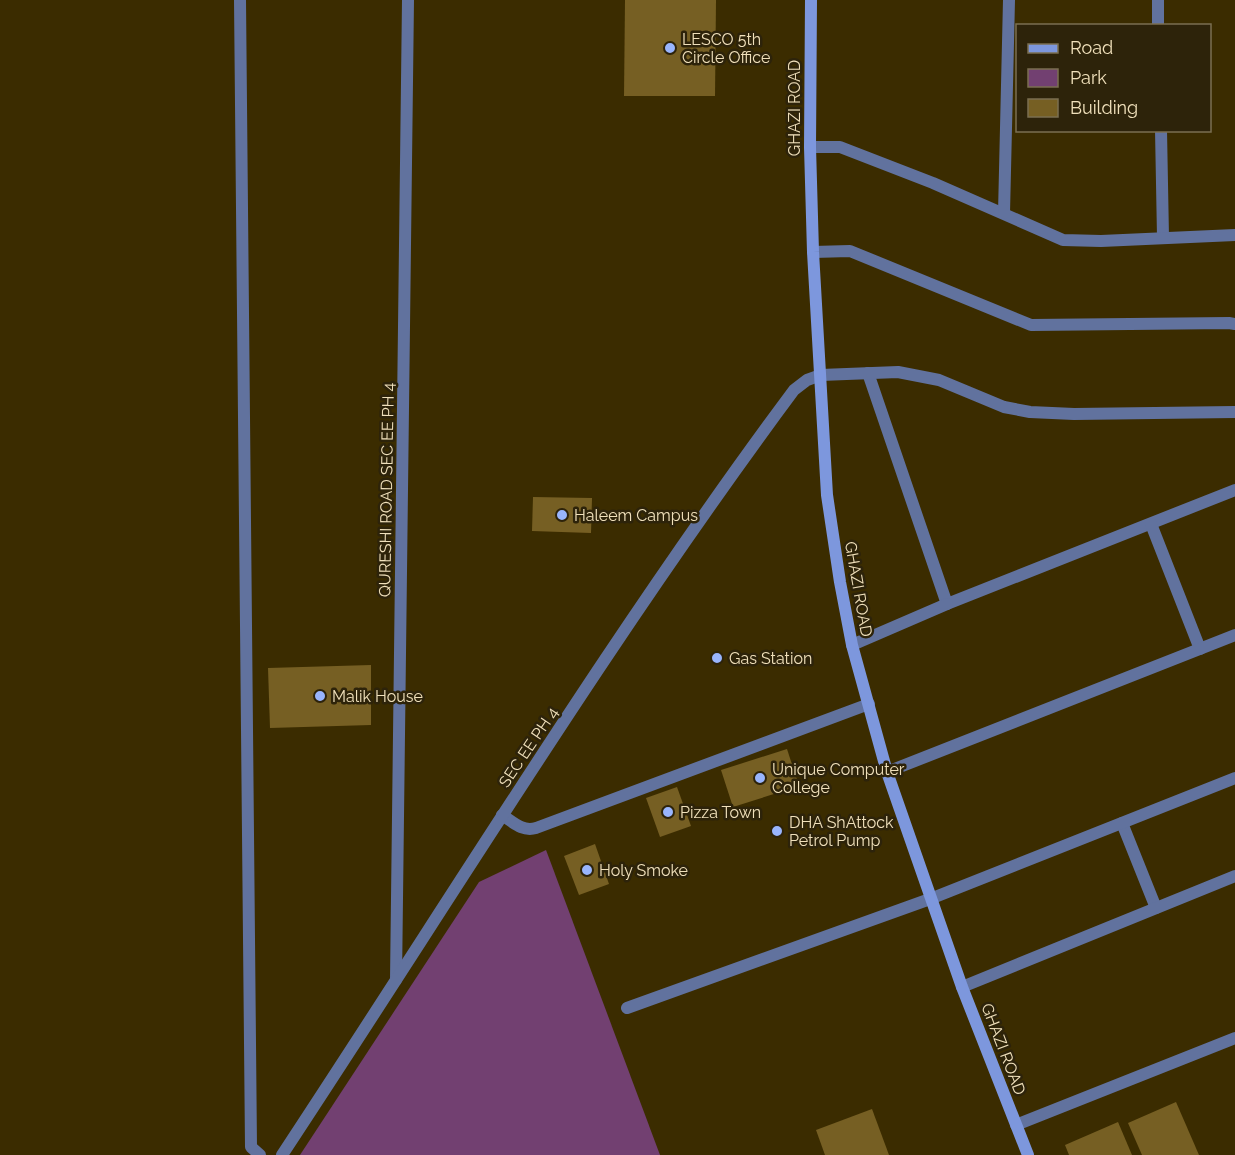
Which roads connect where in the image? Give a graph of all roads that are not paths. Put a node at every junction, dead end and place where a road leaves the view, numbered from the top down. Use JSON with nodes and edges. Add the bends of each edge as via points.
{"nodes":[{"id":1,"x":240,"y":0,"type":"edge"},
{"id":2,"x":408,"y":0,"type":"edge"},
{"id":3,"x":811,"y":0,"type":"edge"},
{"id":4,"x":1009,"y":0,"type":"edge"},
{"id":5,"x":1158,"y":0,"type":"edge"},
{"id":6,"x":1158,"y":24,"type":"edge"},
{"id":7,"x":1161,"y":132,"type":"edge"},
{"id":8,"x":810,"y":147,"type":"junction"},
{"id":9,"x":1004,"y":213,"type":"junction"},
{"id":10,"x":1235,"y":235,"type":"edge"},
{"id":11,"x":1163,"y":237,"type":"junction"},
{"id":12,"x":813,"y":252,"type":"junction"},
{"id":13,"x":1235,"y":324,"type":"edge"},
{"id":14,"x":868,"y":373,"type":"junction"},
{"id":15,"x":821,"y":375,"type":"junction"},
{"id":16,"x":1235,"y":412,"type":"edge"},
{"id":17,"x":1235,"y":490,"type":"edge"},
{"id":18,"x":1151,"y":524,"type":"junction"},
{"id":19,"x":947,"y":604,"type":"junction"},
{"id":20,"x":1235,"y":636,"type":"edge"},
{"id":21,"x":852,"y":645,"type":"junction"},
{"id":22,"x":1200,"y":649,"type":"junction"},
{"id":23,"x":869,"y":704,"type":"junction"},
{"id":24,"x":887,"y":772,"type":"junction"},
{"id":25,"x":1235,"y":777,"type":"edge"},
{"id":26,"x":502,"y":815,"type":"junction"},
{"id":27,"x":1122,"y":823,"type":"junction"},
{"id":28,"x":1235,"y":876,"type":"edge"},
{"id":29,"x":930,"y":899,"type":"junction"},
{"id":30,"x":1155,"y":908,"type":"junction"},
{"id":31,"x":396,"y":981,"type":"junction"},
{"id":32,"x":962,"y":987,"type":"junction"},
{"id":33,"x":627,"y":1008,"type":"dead end"},
{"id":34,"x":1235,"y":1038,"type":"edge"},
{"id":35,"x":1016,"y":1125,"type":"junction"},
{"id":36,"x":260,"y":1155,"type":"edge"},
{"id":37,"x":282,"y":1155,"type":"edge"},
{"id":38,"x":1028,"y":1155,"type":"edge"}],
"edges":[{"from":1,"to":36,"type":"street","via":[[251,1147]]},
{"from":2,"to":31,"type":"street","name":"QURESHI ROAD SEC EE PH 4"},
{"from":3,"to":8,"type":"main road","name":"GHAZI ROAD"},
{"from":4,"to":9,"type":"street"},
{"from":5,"to":6,"type":"street"},
{"from":7,"to":11,"type":"street"},
{"from":8,"to":9,"type":"street","via":[[840,147]]},
{"from":8,"to":12,"type":"main road","name":"GHAZI ROAD"},
{"from":9,"to":11,"type":"street","via":[[1063,240]]},
{"from":10,"to":11,"type":"street"},
{"from":12,"to":13,"type":"street","via":[[850,251],[1031,325]]},
{"from":12,"to":15,"type":"main road","name":"GHAZI ROAD"},
{"from":14,"to":15,"type":"street"},
{"from":14,"to":16,"type":"street","via":[[918,375],[1004,407],[1030,412]]},
{"from":14,"to":19,"type":"street"},
{"from":15,"to":21,"type":"main road","name":"GHAZI ROAD","via":[[827,495]]},
{"from":15,"to":26,"type":"street","name":"SEC EE PH 4","via":[[794,390],[737,467]]},
{"from":17,"to":18,"type":"street"},
{"from":18,"to":19,"type":"street"},
{"from":18,"to":22,"type":"street"},
{"from":19,"to":21,"type":"street"},
{"from":20,"to":22,"type":"street"},
{"from":21,"to":23,"type":"main road","name":"GHAZI ROAD"},
{"from":22,"to":24,"type":"street"},
{"from":23,"to":24,"type":"main road","name":"GHAZI ROAD"},
{"from":23,"to":26,"type":"street","via":[[536,828],[521,828]]},
{"from":24,"to":29,"type":"main road","name":"GHAZI ROAD"},
{"from":25,"to":27,"type":"street"},
{"from":26,"to":31,"type":"street","name":"SEC EE PH 4"},
{"from":27,"to":29,"type":"street"},
{"from":27,"to":30,"type":"street"},
{"from":28,"to":30,"type":"street"},
{"from":29,"to":32,"type":"main road","name":"GHAZI ROAD"},
{"from":29,"to":33,"type":"street"},
{"from":30,"to":32,"type":"street"},
{"from":31,"to":37,"type":"street","name":"SEC EE PH 4"},
{"from":32,"to":35,"type":"main road","name":"GHAZI ROAD"},
{"from":34,"to":35,"type":"street"},
{"from":35,"to":38,"type":"main road","name":"GHAZI ROAD"}]}
